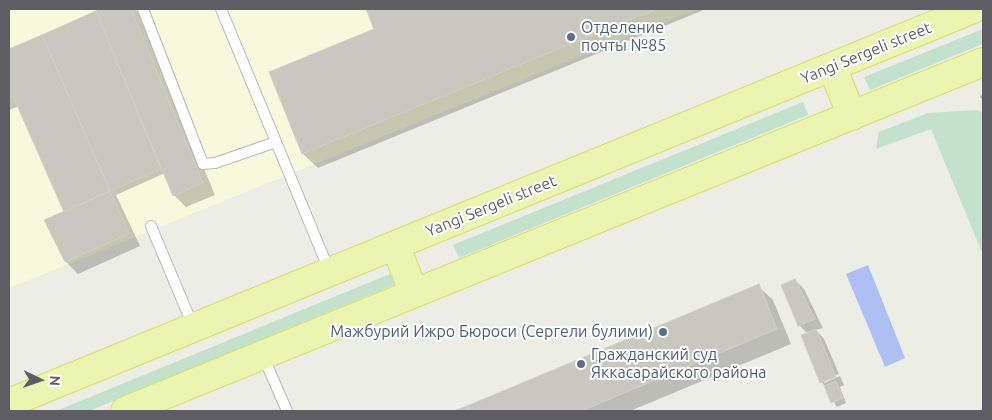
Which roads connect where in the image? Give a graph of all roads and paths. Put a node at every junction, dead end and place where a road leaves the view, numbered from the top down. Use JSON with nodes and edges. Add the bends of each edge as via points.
{"nodes":[{"id":1,"x":143,"y":9,"type":"edge"},
{"id":2,"x":221,"y":9,"type":"edge"},
{"id":3,"x":973,"y":9,"type":"edge"},
{"id":4,"x":983,"y":62,"type":"edge"},
{"id":5,"x":832,"y":67,"type":"junction"},
{"id":6,"x":852,"y":116,"type":"junction"},
{"id":7,"x":276,"y":142,"type":"junction"},
{"id":8,"x":151,"y":226,"type":"dead end"},
{"id":9,"x":395,"y":245,"type":"junction"},
{"id":10,"x":329,"y":271,"type":"junction"},
{"id":11,"x":414,"y":293,"type":"junction"},
{"id":12,"x":193,"y":327,"type":"junction"},
{"id":13,"x":262,"y":355,"type":"junction"},
{"id":14,"x":9,"y":403,"type":"edge"},
{"id":15,"x":125,"y":411,"type":"edge"},
{"id":16,"x":288,"y":411,"type":"edge"}],
"edges":[{"from":1,"to":7,"type":"lane","via":[[203,164],[215,163]]},
{"from":2,"to":7,"type":"lane"},
{"from":3,"to":5,"type":"main road","name":"Yangi Sergeli street"},
{"from":4,"to":6,"type":"main road"},
{"from":5,"to":6,"type":"main road"},
{"from":5,"to":9,"type":"main road","name":"Yangi Sergeli street"},
{"from":6,"to":11,"type":"main road"},
{"from":7,"to":10,"type":"lane"},
{"from":8,"to":12,"type":"lane"},
{"from":9,"to":10,"type":"main road","name":"Yangi Sergeli street"},
{"from":9,"to":11,"type":"main road"},
{"from":10,"to":12,"type":"main road","name":"Yangi Sergeli street"},
{"from":11,"to":13,"type":"main road"},
{"from":12,"to":14,"type":"main road","name":"Yangi Sergeli street"},
{"from":13,"to":15,"type":"main road"},
{"from":13,"to":16,"type":"lane"}]}
